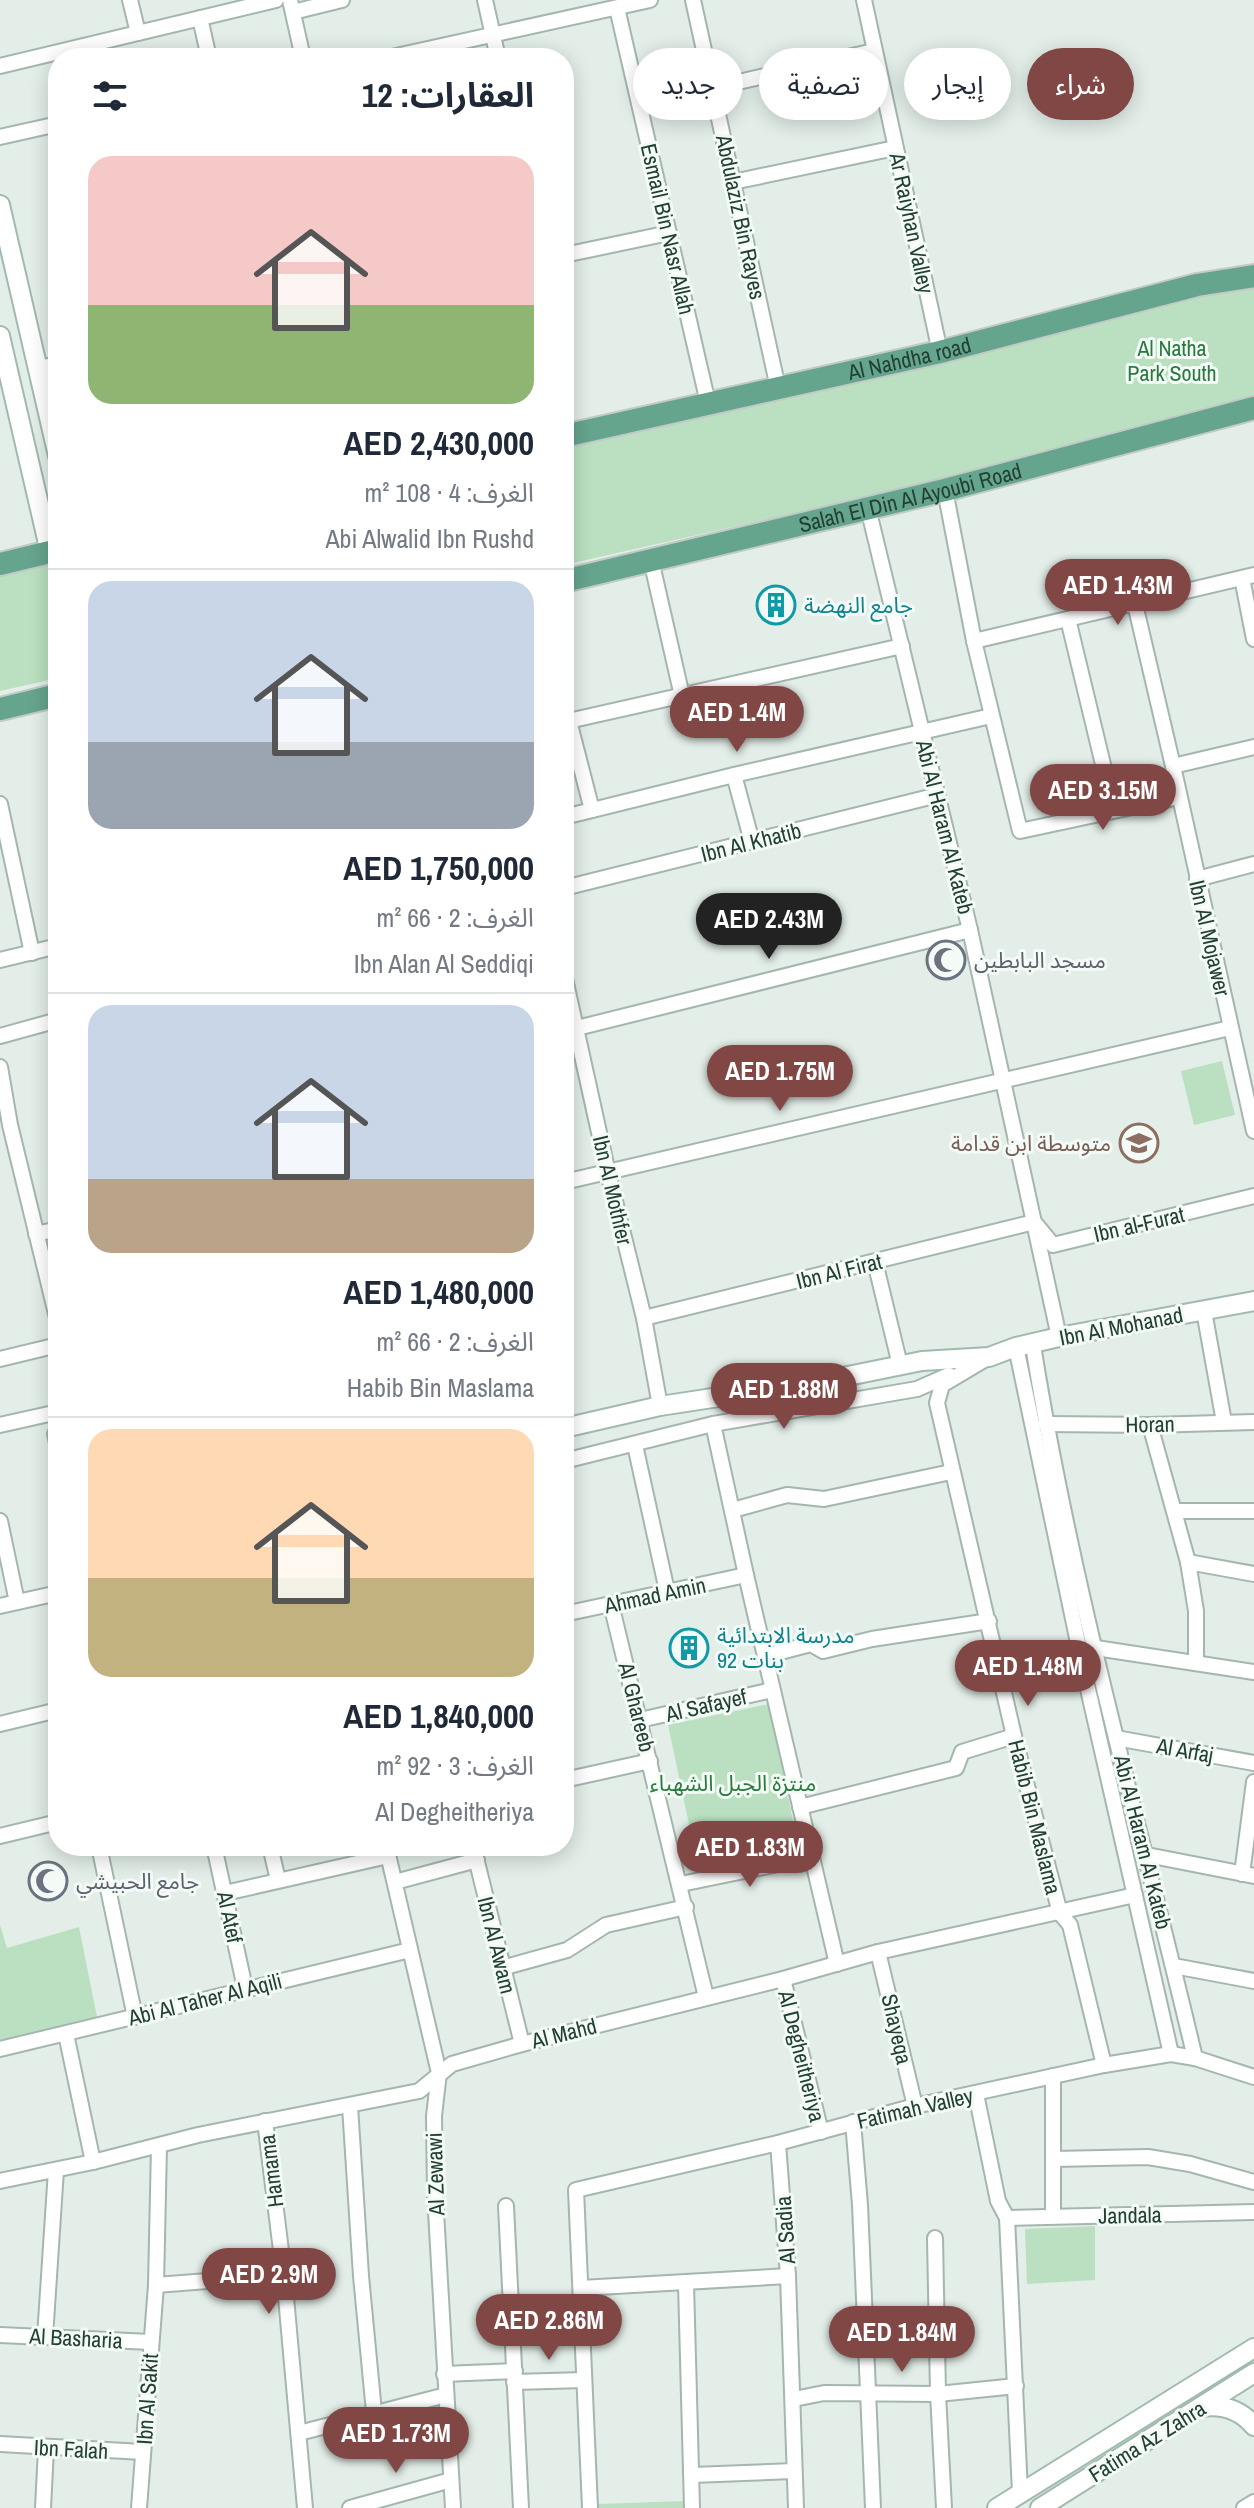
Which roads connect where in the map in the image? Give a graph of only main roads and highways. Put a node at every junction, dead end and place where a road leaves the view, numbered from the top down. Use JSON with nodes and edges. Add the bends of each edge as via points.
{"nodes":[{"id":1,"x":1254,"y":276,"type":"edge"},
{"id":2,"x":1254,"y":408,"type":"edge"},
{"id":3,"x":574,"y":434,"type":"edge"},
{"id":4,"x":48,"y":548,"type":"edge"},
{"id":5,"x":0,"y":564,"type":"edge"},
{"id":6,"x":574,"y":579,"type":"edge"},
{"id":7,"x":48,"y":697,"type":"edge"},
{"id":8,"x":0,"y":709,"type":"edge"}],
"edges":[{"from":1,"to":3,"type":"main road","name":"Al Nahdha road","via":[[1197,285],[940,352]]},
{"from":2,"to":6,"type":"main road","name":"Salah El Din Al Ayoubi Road","via":[[945,490]]},
{"from":4,"to":5,"type":"main road"},
{"from":7,"to":8,"type":"main road"}]}
